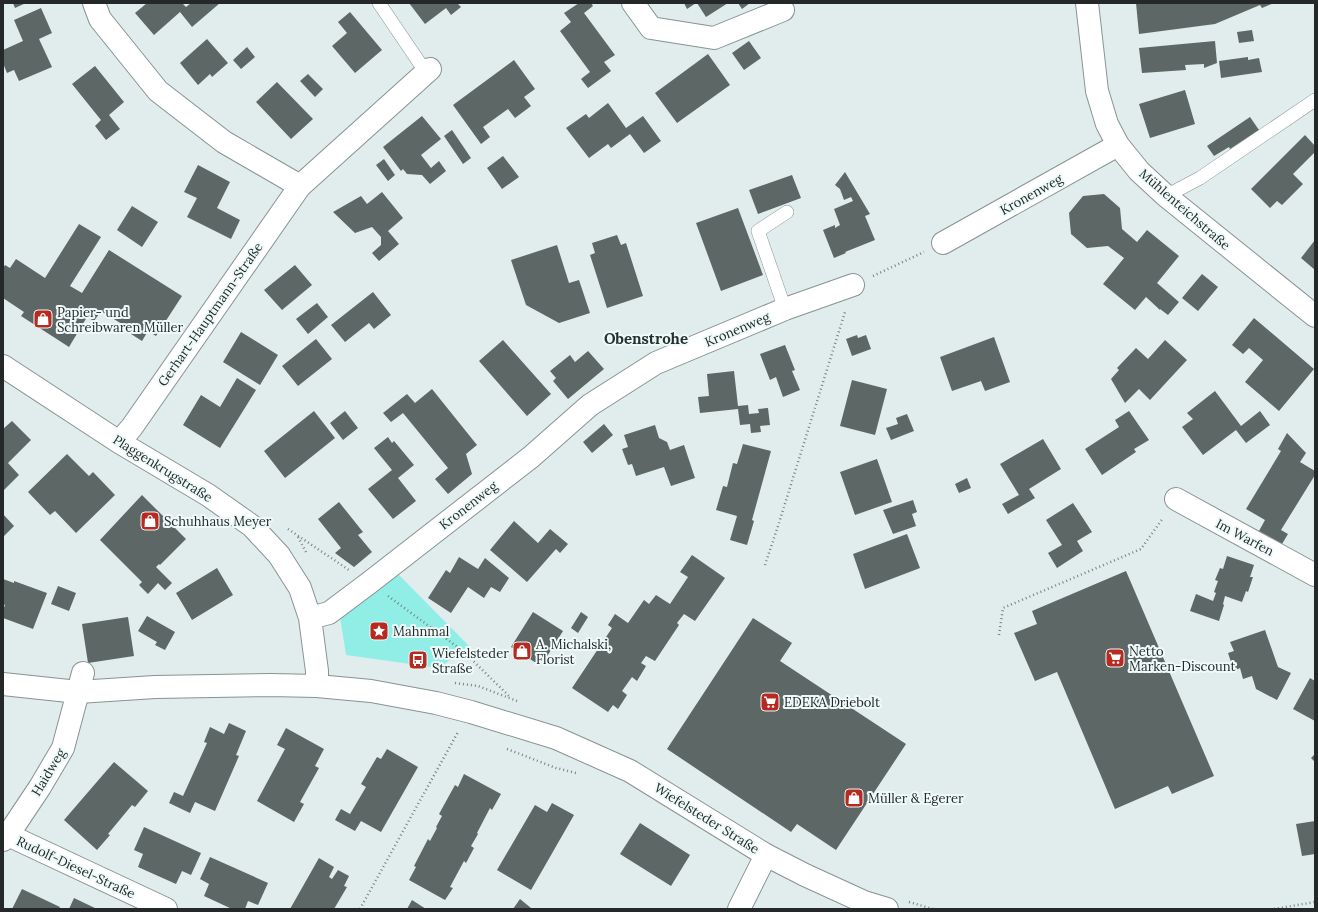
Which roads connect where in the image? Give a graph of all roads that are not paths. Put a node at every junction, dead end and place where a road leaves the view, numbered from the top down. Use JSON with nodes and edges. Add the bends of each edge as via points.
{"nodes":[{"id":1,"x":94,"y":3,"type":"edge"},
{"id":2,"x":379,"y":3,"type":"edge"},
{"id":3,"x":633,"y":3,"type":"edge"},
{"id":4,"x":1087,"y":3,"type":"edge"},
{"id":5,"x":783,"y":10,"type":"dead end"},
{"id":6,"x":428,"y":69,"type":"joint"},
{"id":7,"x":1315,"y":100,"type":"edge"},
{"id":8,"x":1118,"y":144,"type":"junction"},
{"id":9,"x":300,"y":186,"type":"junction"},
{"id":10,"x":1166,"y":196,"type":"junction"},
{"id":11,"x":787,"y":212,"type":"dead end"},
{"id":12,"x":942,"y":243,"type":"road end"},
{"id":13,"x":853,"y":286,"type":"road end"},
{"id":14,"x":785,"y":309,"type":"junction"},
{"id":15,"x":1315,"y":316,"type":"edge"},
{"id":16,"x":3,"y":366,"type":"edge"},
{"id":17,"x":119,"y":442,"type":"junction"},
{"id":18,"x":1176,"y":499,"type":"road end"},
{"id":19,"x":1315,"y":575,"type":"edge"},
{"id":20,"x":310,"y":618,"type":"junction"},
{"id":21,"x":81,"y":683,"type":"junction"},
{"id":22,"x":3,"y":684,"type":"edge"},
{"id":23,"x":317,"y":686,"type":"junction"},
{"id":24,"x":6,"y":837,"type":"edge"},
{"id":25,"x":766,"y":855,"type":"junction"},
{"id":26,"x":166,"y":909,"type":"edge"},
{"id":27,"x":739,"y":909,"type":"edge"},
{"id":28,"x":887,"y":909,"type":"edge"}],
"edges":[{"from":1,"to":9,"type":"street","via":[[100,19],[158,91],[224,142]]},
{"from":2,"to":6,"type":"lane","via":[[424,68]]},
{"from":3,"to":5,"type":"street","via":[[651,28],[714,38]]},
{"from":4,"to":8,"type":"street","name":"Mühlenteichstraße","via":[[1097,91],[1107,124]]},
{"from":6,"to":9,"type":"street","name":"Gerhart-Hauptmann-Straße"},
{"from":7,"to":10,"type":"lane","via":[[1200,178]]},
{"from":8,"to":10,"type":"street","name":"Mühlenteichstraße","via":[[1139,171]]},
{"from":8,"to":12,"type":"street","name":"Kronenweg"},
{"from":9,"to":17,"type":"street","name":"Gerhart-Hauptmann-Straße"},
{"from":10,"to":15,"type":"street","name":"Mühlenteichstraße"},
{"from":11,"to":14,"type":"lane","via":[[758,230]]},
{"from":13,"to":14,"type":"street","name":"Kronenweg"},
{"from":14,"to":20,"type":"street","name":"Kronenweg","via":[[656,363],[590,405],[531,457],[369,583],[329,613]]},
{"from":16,"to":17,"type":"street","name":"Plaggenkrugstraße"},
{"from":17,"to":20,"type":"street","name":"Plaggenkrugstraße","via":[[208,495],[252,526],[279,555],[300,588]]},
{"from":18,"to":19,"type":"street","name":"Im Warfen"},
{"from":20,"to":23,"type":"street","name":"Plaggenkrugstraße"},
{"from":21,"to":22,"type":"street","name":"Wiefelsteder Straße"},
{"from":21,"to":23,"type":"street","name":"Wiefelsteder Straße","via":[[163,687]]},
{"from":21,"to":24,"type":"street","name":"Haidweg","via":[[63,748]]},
{"from":23,"to":25,"type":"street","name":"Wiefelsteder Straße","via":[[371,691],[436,703],[556,738],[630,771]]},
{"from":24,"to":26,"type":"street","name":"Rudolf-Diesel-Straße"},
{"from":25,"to":27,"type":"street"},
{"from":25,"to":28,"type":"street","name":"Wiefelsteder Straße","via":[[864,902]]}]}
